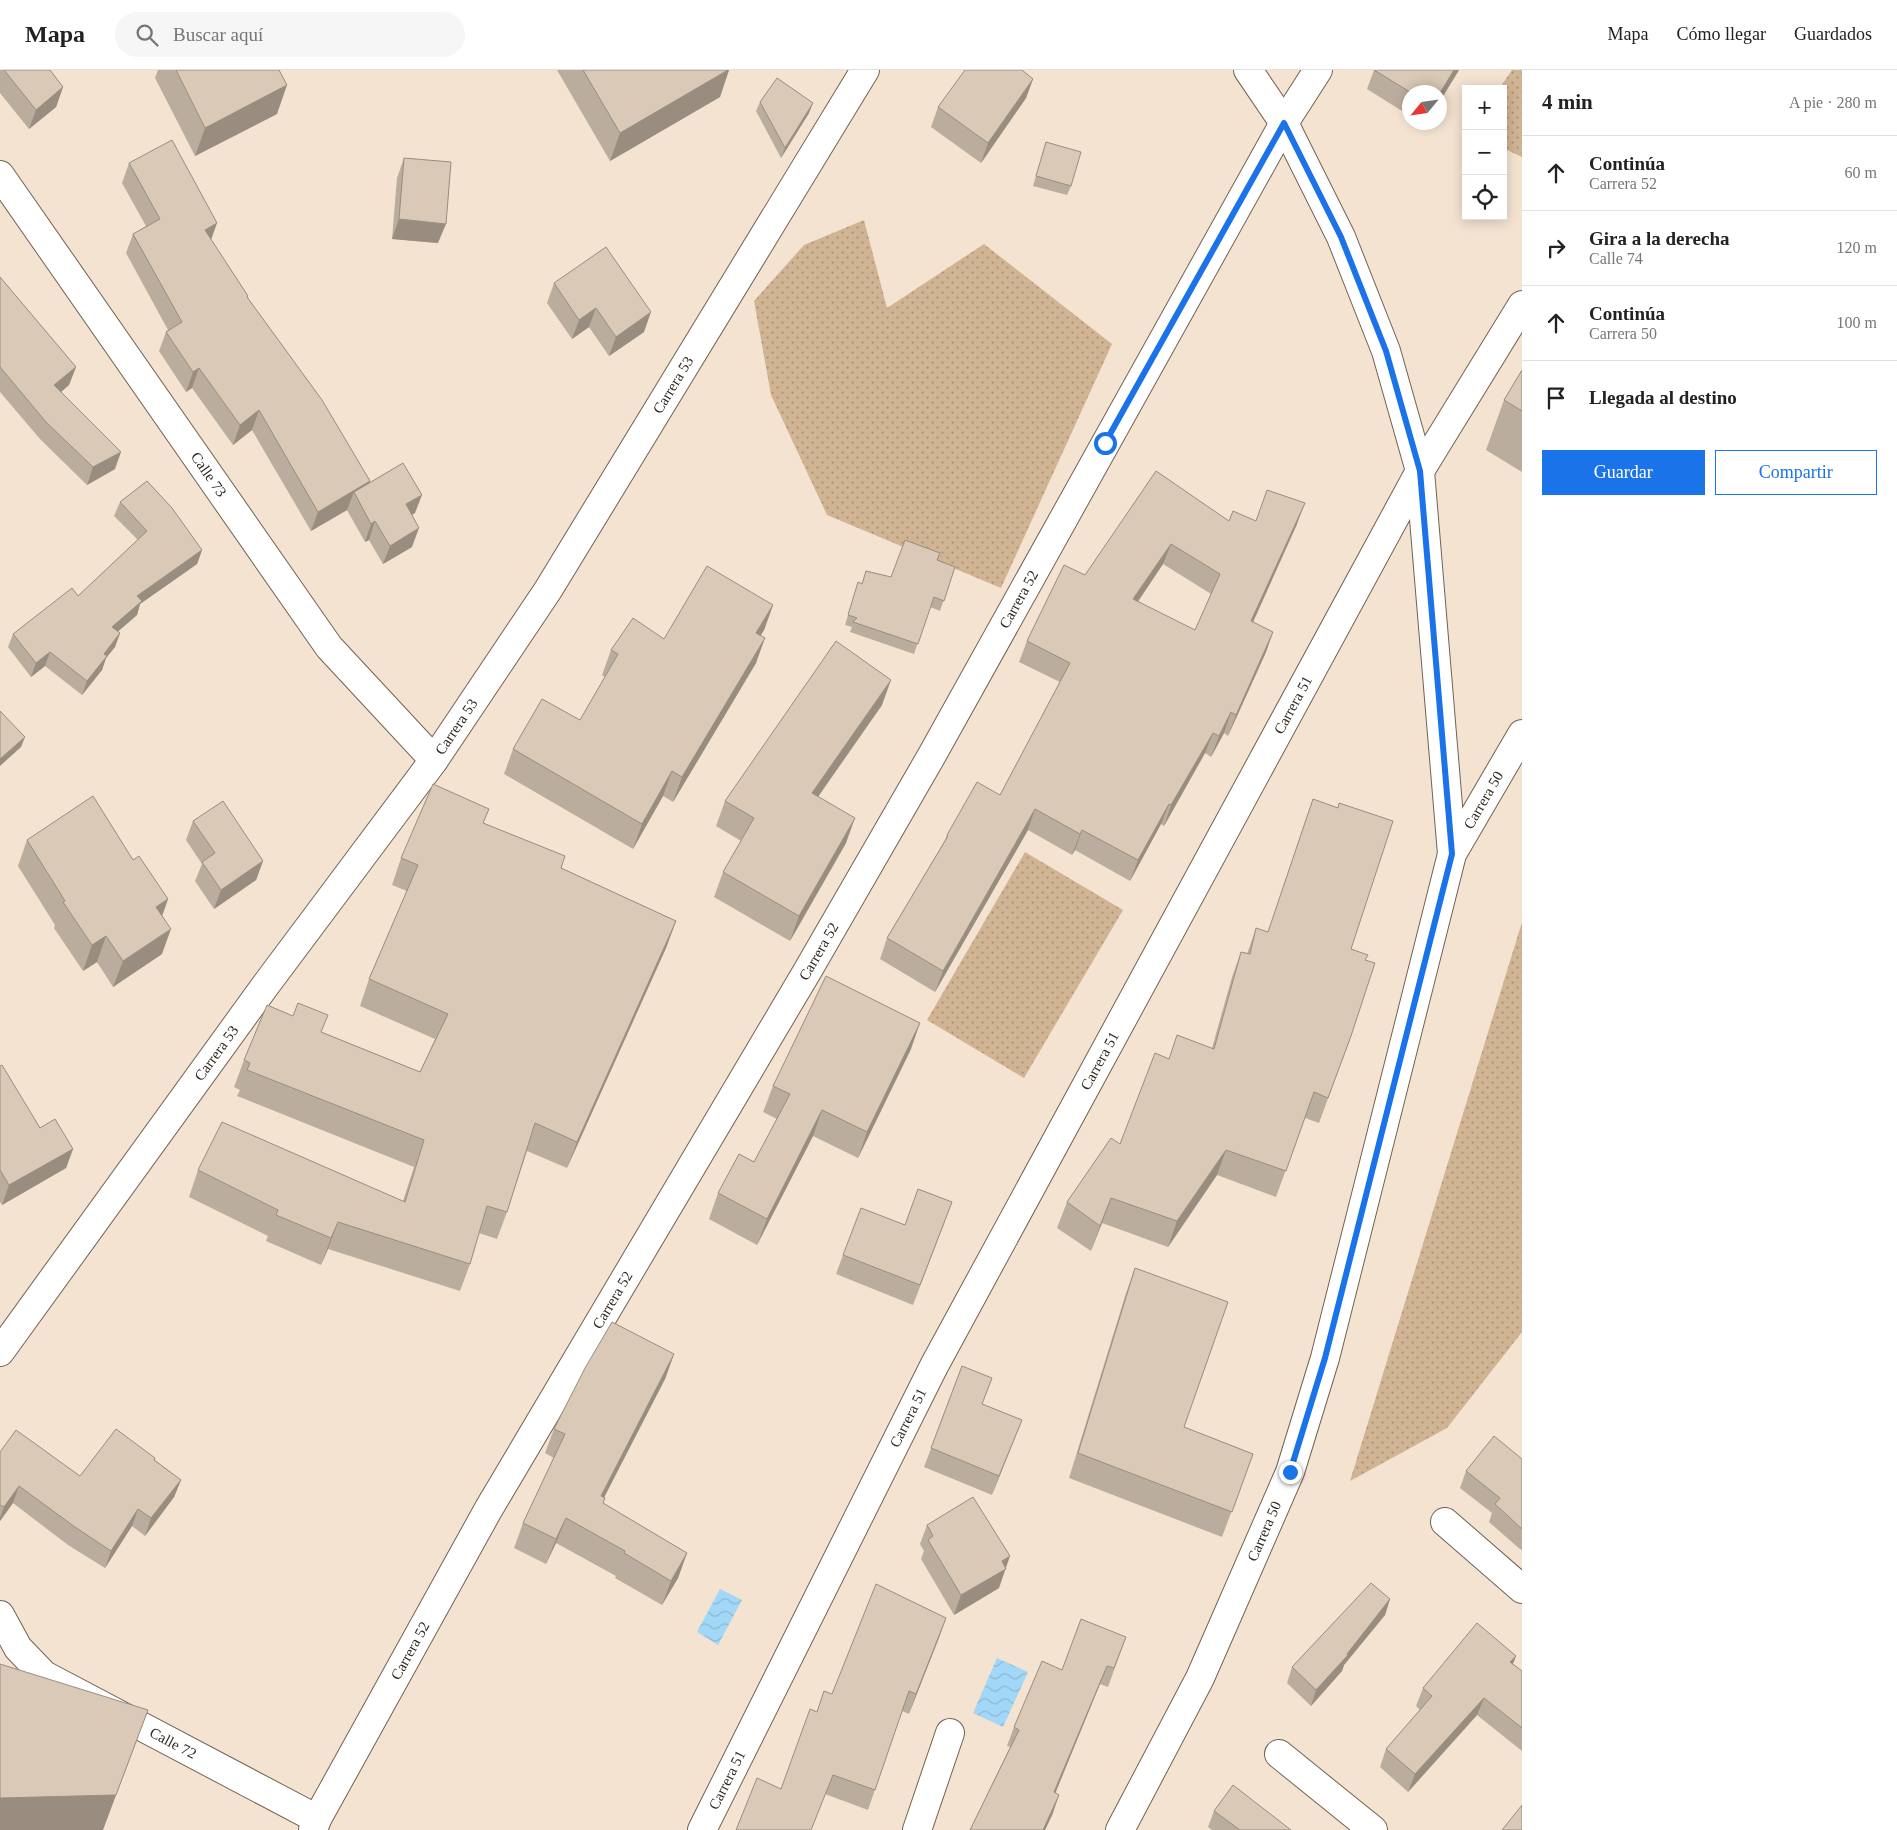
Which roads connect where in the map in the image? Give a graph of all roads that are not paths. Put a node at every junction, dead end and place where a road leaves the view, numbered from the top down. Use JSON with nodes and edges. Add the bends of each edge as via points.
{"nodes":[{"id":1,"x":865,"y":70,"type":"edge"},
{"id":2,"x":1248,"y":70,"type":"edge"},
{"id":3,"x":1318,"y":70,"type":"edge"},
{"id":4,"x":1284,"y":123,"type":"junction"},
{"id":5,"x":0,"y":175,"type":"edge"},
{"id":6,"x":1522,"y":305,"type":"edge"},
{"id":7,"x":1420,"y":471,"type":"junction"},
{"id":8,"x":1522,"y":734,"type":"edge"},
{"id":9,"x":434,"y":760,"type":"junction"},
{"id":10,"x":1452,"y":854,"type":"junction"},
{"id":11,"x":0,"y":1352,"type":"edge"},
{"id":12,"x":1445,"y":1522,"type":"dead end"},
{"id":13,"x":1522,"y":1588,"type":"edge"},
{"id":14,"x":0,"y":1615,"type":"edge"},
{"id":15,"x":950,"y":1733,"type":"dead end"},
{"id":16,"x":1279,"y":1754,"type":"dead end"},
{"id":17,"x":315,"y":1824,"type":"edge"},
{"id":18,"x":702,"y":1830,"type":"edge"},
{"id":19,"x":917,"y":1830,"type":"edge"},
{"id":20,"x":1120,"y":1830,"type":"edge"},
{"id":21,"x":1373,"y":1830,"type":"edge"}],
"edges":[{"from":1,"to":9,"type":"street","name":"Carrera 53","via":[[548,590]]},
{"from":2,"to":4,"type":"street"},
{"from":3,"to":4,"type":"street","name":"Carrera 52"},
{"from":4,"to":7,"type":"street","via":[[1352,264],[1386,351]]},
{"from":4,"to":17,"type":"street","name":"Carrera 52","via":[[932,755],[488,1510]]},
{"from":5,"to":9,"type":"street","name":"Calle 73","via":[[329,647]]},
{"from":6,"to":7,"type":"street","name":"Carrera 51"},
{"from":7,"to":10,"type":"street"},
{"from":7,"to":18,"type":"street","name":"Carrera 51","via":[[934,1366]]},
{"from":8,"to":10,"type":"street","name":"Carrera 50"},
{"from":9,"to":11,"type":"street","name":"Carrera 53"},
{"from":10,"to":20,"type":"street","name":"Carrera 50","via":[[1325,1358],[1290,1472],[1200,1678]]},
{"from":12,"to":13,"type":"street"},
{"from":14,"to":17,"type":"street","name":"Calle 72","via":[[18,1648],[44,1675]]},
{"from":15,"to":19,"type":"street"},
{"from":16,"to":21,"type":"street"}]}
